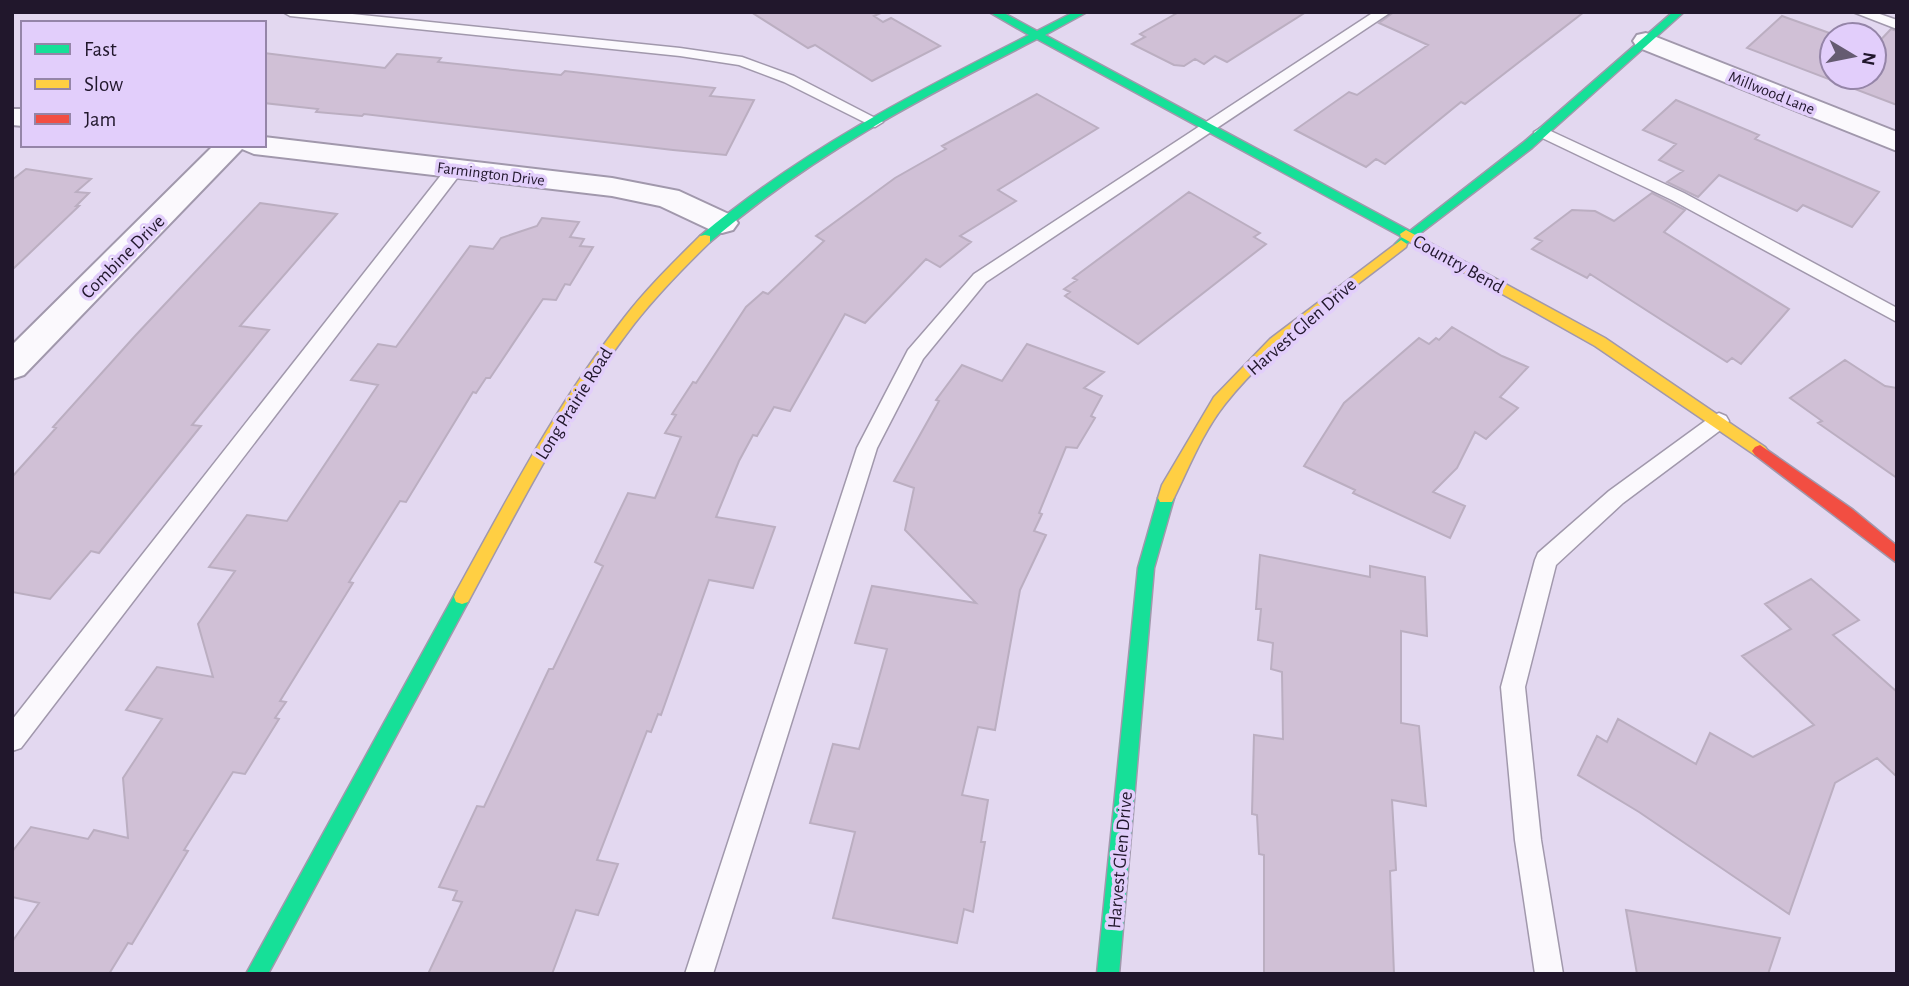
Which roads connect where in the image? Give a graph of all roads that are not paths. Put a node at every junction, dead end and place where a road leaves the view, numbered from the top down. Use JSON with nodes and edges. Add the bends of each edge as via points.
{"nodes":[{"id":1,"x":290,"y":12,"type":"edge"},
{"id":2,"x":994,"y":12,"type":"edge"},
{"id":3,"x":1082,"y":12,"type":"edge"},
{"id":4,"x":1384,"y":12,"type":"edge"},
{"id":5,"x":1679,"y":12,"type":"edge"},
{"id":6,"x":1860,"y":12,"type":"edge"},
{"id":7,"x":296,"y":13,"type":"edge"},
{"id":8,"x":1897,"y":25,"type":"edge"},
{"id":9,"x":1037,"y":36,"type":"junction"},
{"id":10,"x":1646,"y":41,"type":"junction"},
{"id":11,"x":875,"y":122,"type":"junction"},
{"id":12,"x":1207,"y":126,"type":"junction"},
{"id":13,"x":1542,"y":132,"type":"junction"},
{"id":14,"x":1897,"y":142,"type":"edge"},
{"id":15,"x":266,"y":146,"type":"edge"},
{"id":16,"x":229,"y":147,"type":"edge"},
{"id":17,"x":456,"y":169,"type":"junction"},
{"id":18,"x":722,"y":223,"type":"junction"},
{"id":19,"x":1409,"y":235,"type":"junction"},
{"id":20,"x":1897,"y":316,"type":"edge"},
{"id":21,"x":12,"y":366,"type":"edge"},
{"id":22,"x":1719,"y":421,"type":"junction"},
{"id":23,"x":1897,"y":556,"type":"edge"},
{"id":24,"x":12,"y":740,"type":"edge"},
{"id":25,"x":256,"y":974,"type":"edge"},
{"id":26,"x":699,"y":974,"type":"edge"},
{"id":27,"x":1108,"y":974,"type":"edge"},
{"id":28,"x":1549,"y":974,"type":"edge"}],
"edges":[{"from":1,"to":7,"type":"lane"},
{"from":2,"to":9,"type":"street","name":"Country Bend"},
{"from":3,"to":9,"type":"street","name":"Long Prairie Road"},
{"from":4,"to":12,"type":"lane"},
{"from":5,"to":10,"type":"street","name":"Harvest Glen Drive"},
{"from":6,"to":8,"type":"lane"},
{"from":7,"to":11,"type":"lane","via":[[742,61]]},
{"from":9,"to":11,"type":"street","name":"Long Prairie Road"},
{"from":9,"to":12,"type":"street","name":"Country Bend"},
{"from":10,"to":13,"type":"street","name":"Harvest Glen Drive"},
{"from":10,"to":14,"type":"street","name":"Millwood Lane"},
{"from":11,"to":18,"type":"street","name":"Long Prairie Road","via":[[776,181]]},
{"from":12,"to":19,"type":"street","name":"Country Bend"},
{"from":12,"to":26,"type":"lane","via":[[980,278],[915,355],[867,448]]},
{"from":13,"to":19,"type":"street","name":"Harvest Glen Drive"},
{"from":13,"to":20,"type":"lane","via":[[1750,232]]},
{"from":15,"to":17,"type":"street","name":"Farmington Drive"},
{"from":16,"to":21,"type":"street","name":"Combine Drive"},
{"from":17,"to":18,"type":"street","name":"Farmington Drive","via":[[668,198]]},
{"from":17,"to":24,"type":"lane"},
{"from":18,"to":25,"type":"street","name":"Long Prairie Road","via":[[626,321],[583,381]]},
{"from":19,"to":22,"type":"street","name":"Country Bend","via":[[1601,342]]},
{"from":19,"to":27,"type":"street","name":"Harvest Glen Drive","via":[[1275,343],[1219,401],[1170,485],[1146,568]]},
{"from":22,"to":23,"type":"street","name":"Country Bend"},
{"from":22,"to":28,"type":"lane","via":[[1616,497],[1546,560],[1513,687],[1528,840]]}]}
